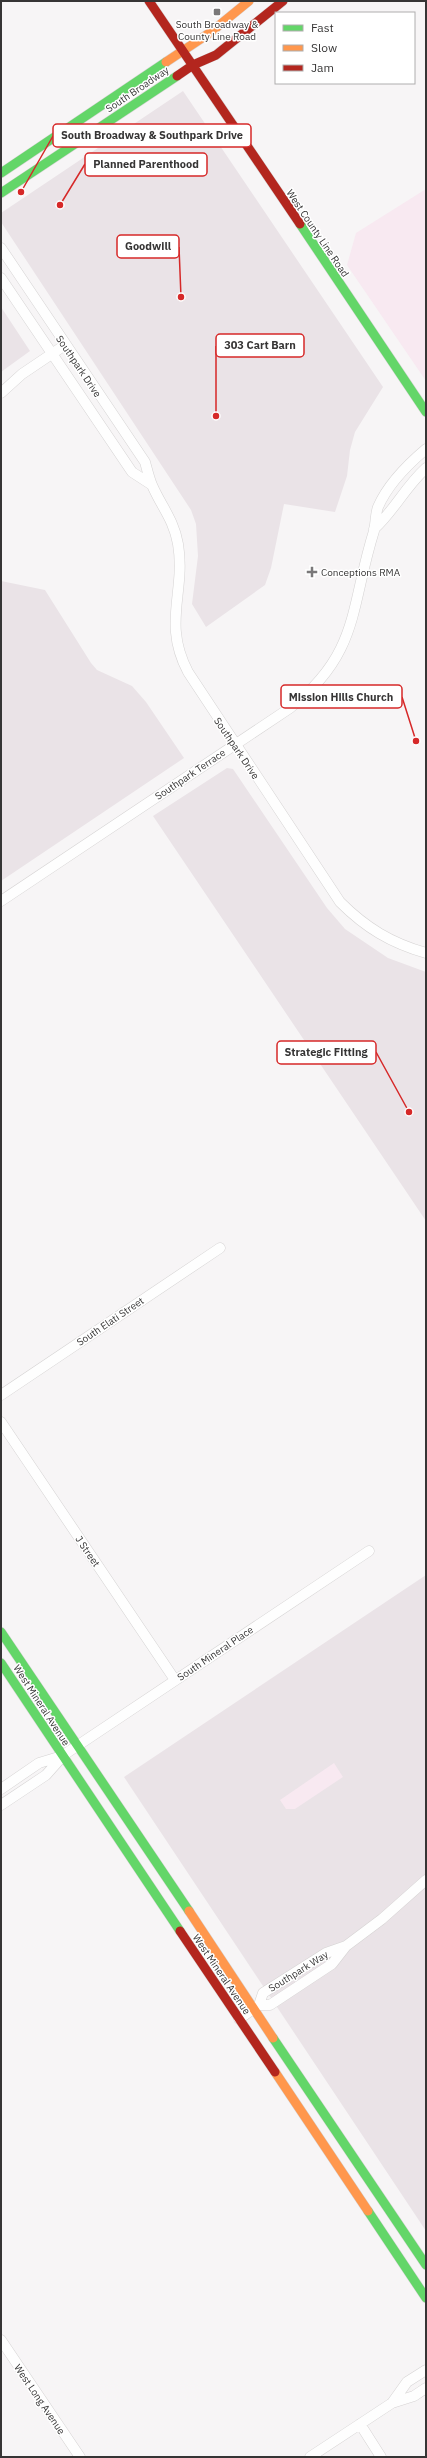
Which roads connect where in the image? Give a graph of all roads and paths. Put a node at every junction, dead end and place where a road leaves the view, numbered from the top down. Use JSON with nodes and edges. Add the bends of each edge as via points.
{"nodes":[{"id":1,"x":149,"y":1,"type":"edge"},
{"id":2,"x":249,"y":1,"type":"edge"},
{"id":3,"x":283,"y":1,"type":"edge"},
{"id":4,"x":182,"y":50,"type":"junction"},
{"id":5,"x":193,"y":66,"type":"junction"},
{"id":6,"x":1,"y":173,"type":"edge"},
{"id":7,"x":1,"y":193,"type":"edge"},
{"id":8,"x":1,"y":248,"type":"edge"},
{"id":9,"x":1,"y":278,"type":"edge"},
{"id":10,"x":65,"y":345,"type":"junction"},
{"id":11,"x":52,"y":354,"type":"junction"},
{"id":12,"x":1,"y":392,"type":"edge"},
{"id":13,"x":426,"y":412,"type":"edge"},
{"id":14,"x":426,"y":449,"type":"edge"},
{"id":15,"x":426,"y":468,"type":"edge"},
{"id":16,"x":152,"y":486,"type":"junction"},
{"id":17,"x":374,"y":529,"type":"junction"},
{"id":18,"x":235,"y":744,"type":"junction"},
{"id":19,"x":1,"y":901,"type":"edge"},
{"id":20,"x":426,"y":953,"type":"edge"},
{"id":21,"x":220,"y":1248,"type":"dead end"},
{"id":22,"x":1,"y":1394,"type":"edge"},
{"id":23,"x":1,"y":1422,"type":"edge"},
{"id":24,"x":369,"y":1551,"type":"dead end"},
{"id":25,"x":1,"y":1632,"type":"edge"},
{"id":26,"x":1,"y":1663,"type":"edge"},
{"id":27,"x":175,"y":1680,"type":"junction"},
{"id":28,"x":77,"y":1746,"type":"junction"},
{"id":29,"x":62,"y":1756,"type":"junction"},
{"id":30,"x":1,"y":1789,"type":"edge"},
{"id":31,"x":1,"y":1805,"type":"edge"},
{"id":32,"x":426,"y":1880,"type":"edge"},
{"id":33,"x":256,"y":2007,"type":"junction"},
{"id":34,"x":239,"y":2019,"type":"junction"},
{"id":35,"x":426,"y":2265,"type":"edge"},
{"id":36,"x":426,"y":2298,"type":"edge"},
{"id":37,"x":1,"y":2340,"type":"edge"},
{"id":38,"x":426,"y":2370,"type":"edge"},
{"id":39,"x":426,"y":2388,"type":"edge"},
{"id":40,"x":392,"y":2403,"type":"junction"},
{"id":41,"x":360,"y":2424,"type":"junction"},
{"id":42,"x":80,"y":2457,"type":"edge"},
{"id":43,"x":310,"y":2457,"type":"edge"},
{"id":44,"x":381,"y":2457,"type":"edge"}],
"edges":[{"from":1,"to":4,"type":"main road","name":"West County Line Road"},
{"from":2,"to":4,"type":"main road","name":"South Broadway","via":[[211,32]]},
{"from":3,"to":5,"type":"main road","name":"South Broadway","via":[[233,43]]},
{"from":4,"to":5,"type":"main road","name":"West County Line Road"},
{"from":4,"to":6,"type":"main road","name":"South Broadway"},
{"from":5,"to":7,"type":"main road","name":"South Broadway"},
{"from":5,"to":13,"type":"main road","name":"West County Line Road"},
{"from":8,"to":10,"type":"street","name":"Southpark Drive"},
{"from":9,"to":11,"type":"street","name":"Southpark Drive"},
{"from":10,"to":11,"type":"street"},
{"from":10,"to":16,"type":"street","name":"Southpark Drive","via":[[145,462]]},
{"from":11,"to":12,"type":"street"},
{"from":11,"to":16,"type":"street","name":"Southpark Drive","via":[[132,472]]},
{"from":14,"to":17,"type":"street","name":"Southpark Terrace","via":[[389,488],[376,514]]},
{"from":15,"to":17,"type":"street","via":[[413,479],[384,520]]},
{"from":16,"to":18,"type":"street","name":"Southpark Drive","via":[[171,520],[178,543],[180,571],[174,617],[180,657]]},
{"from":17,"to":18,"type":"street","name":"Southpark Terrace","via":[[353,619],[332,664],[320,681],[301,699]]},
{"from":18,"to":19,"type":"street","name":"Southpark Terrace"},
{"from":18,"to":20,"type":"street","name":"Southpark Drive","via":[[340,902],[358,920],[378,934],[402,946]]},
{"from":21,"to":22,"type":"street","name":"South Elati Street"},
{"from":23,"to":27,"type":"street","name":"J Street"},
{"from":24,"to":27,"type":"street","name":"South Mineral Place"},
{"from":25,"to":28,"type":"main road","name":"West Mineral Avenue"},
{"from":26,"to":29,"type":"main road","name":"West Mineral Avenue"},
{"from":27,"to":28,"type":"street","name":"South Mineral Place"},
{"from":28,"to":29,"type":"street","name":"South Mineral Place"},
{"from":28,"to":33,"type":"main road","name":"West Mineral Avenue"},
{"from":29,"to":30,"type":"street","name":"South Mineral Place","via":[[39,1763]]},
{"from":29,"to":31,"type":"street","name":"South Mineral Place","via":[[46,1775]]},
{"from":29,"to":34,"type":"main road","name":"West Mineral Avenue"},
{"from":32,"to":33,"type":"street","name":"Southpark Way","via":[[382,1919],[346,1946],[326,1953],[263,1993]]},
{"from":33,"to":34,"type":"street","name":"Southpark Way"},
{"from":33,"to":35,"type":"main road","name":"West Mineral Avenue"},
{"from":34,"to":36,"type":"main road","name":"West Mineral Avenue"},
{"from":37,"to":42,"type":"street","name":"West Long Avenue"},
{"from":38,"to":40,"type":"street","via":[[407,2382]]},
{"from":39,"to":40,"type":"street","via":[[414,2396]]},
{"from":40,"to":41,"type":"street"},
{"from":41,"to":43,"type":"street"},
{"from":41,"to":44,"type":"street"}]}
